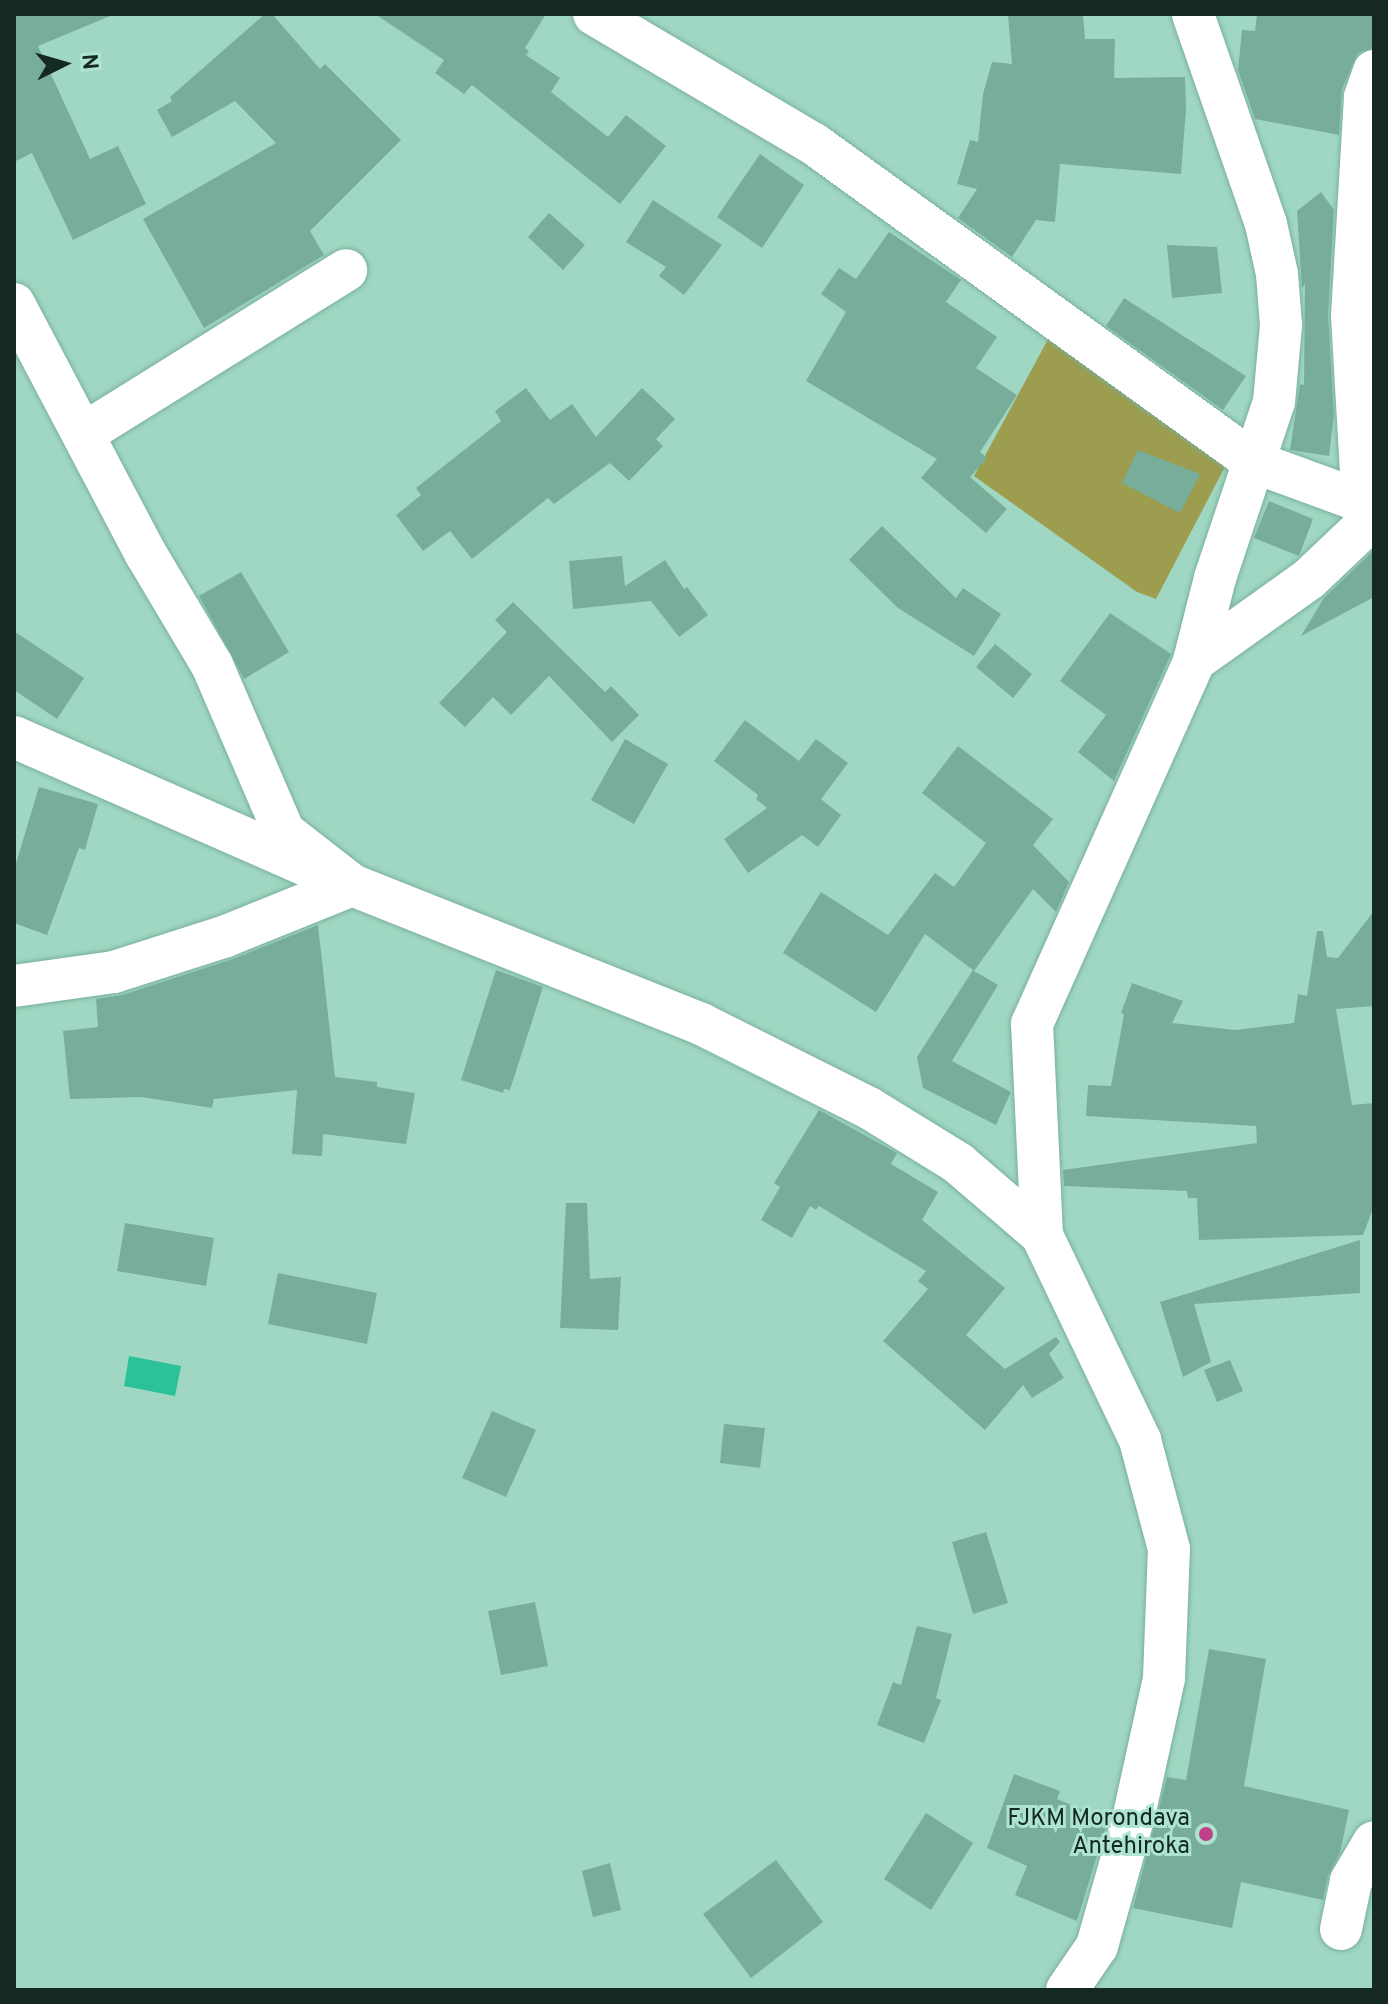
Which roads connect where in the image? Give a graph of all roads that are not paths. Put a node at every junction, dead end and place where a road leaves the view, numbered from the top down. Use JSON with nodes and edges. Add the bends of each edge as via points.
{"nodes":[{"id":1,"x":594,"y":14,"type":"edge"},
{"id":2,"x":1193,"y":14,"type":"edge"},
{"id":3,"x":1374,"y":71,"type":"edge"},
{"id":4,"x":1367,"y":203,"type":"edge"},
{"id":5,"x":346,"y":270,"type":"dead end"},
{"id":6,"x":14,"y":304,"type":"edge"},
{"id":7,"x":83,"y":434,"type":"junction"},
{"id":8,"x":1254,"y":462,"type":"junction"},
{"id":9,"x":1374,"y":494,"type":"edge"},
{"id":10,"x":1374,"y":506,"type":"edge"},
{"id":11,"x":1374,"y":517,"type":"edge"},
{"id":12,"x":1194,"y":661,"type":"junction"},
{"id":13,"x":14,"y":737,"type":"edge"},
{"id":14,"x":352,"y":885,"type":"junction"},
{"id":15,"x":14,"y":986,"type":"edge"},
{"id":16,"x":1042,"y":1235,"type":"junction"},
{"id":17,"x":1374,"y":1842,"type":"edge"},
{"id":18,"x":1341,"y":1929,"type":"dead end"},
{"id":19,"x":1067,"y":1990,"type":"edge"}],
"edges":[{"from":1,"to":8,"type":"street","via":[[814,144]]},
{"from":2,"to":8,"type":"street","via":[[1266,224],[1277,274],[1281,325],[1274,402]]},
{"from":3,"to":4,"type":"street","via":[[1365,97]]},
{"from":4,"to":9,"type":"street","via":[[1352,316],[1361,472]]},
{"from":5,"to":7,"type":"street"},
{"from":6,"to":7,"type":"street"},
{"from":7,"to":14,"type":"street","via":[[212,665],[284,832]]},
{"from":8,"to":10,"type":"street"},
{"from":8,"to":12,"type":"street"},
{"from":11,"to":12,"type":"street","via":[[1309,579]]},
{"from":12,"to":16,"type":"street","via":[[1032,1024]]},
{"from":13,"to":14,"type":"street"},
{"from":14,"to":15,"type":"street","via":[[226,936],[114,972]]},
{"from":14,"to":16,"type":"street","via":[[701,1024],[869,1108],[958,1163]]},
{"from":16,"to":19,"type":"street","via":[[1140,1440],[1169,1549],[1164,1678],[1134,1815],[1097,1946]]},
{"from":17,"to":18,"type":"street","via":[[1351,1881]]}]}
